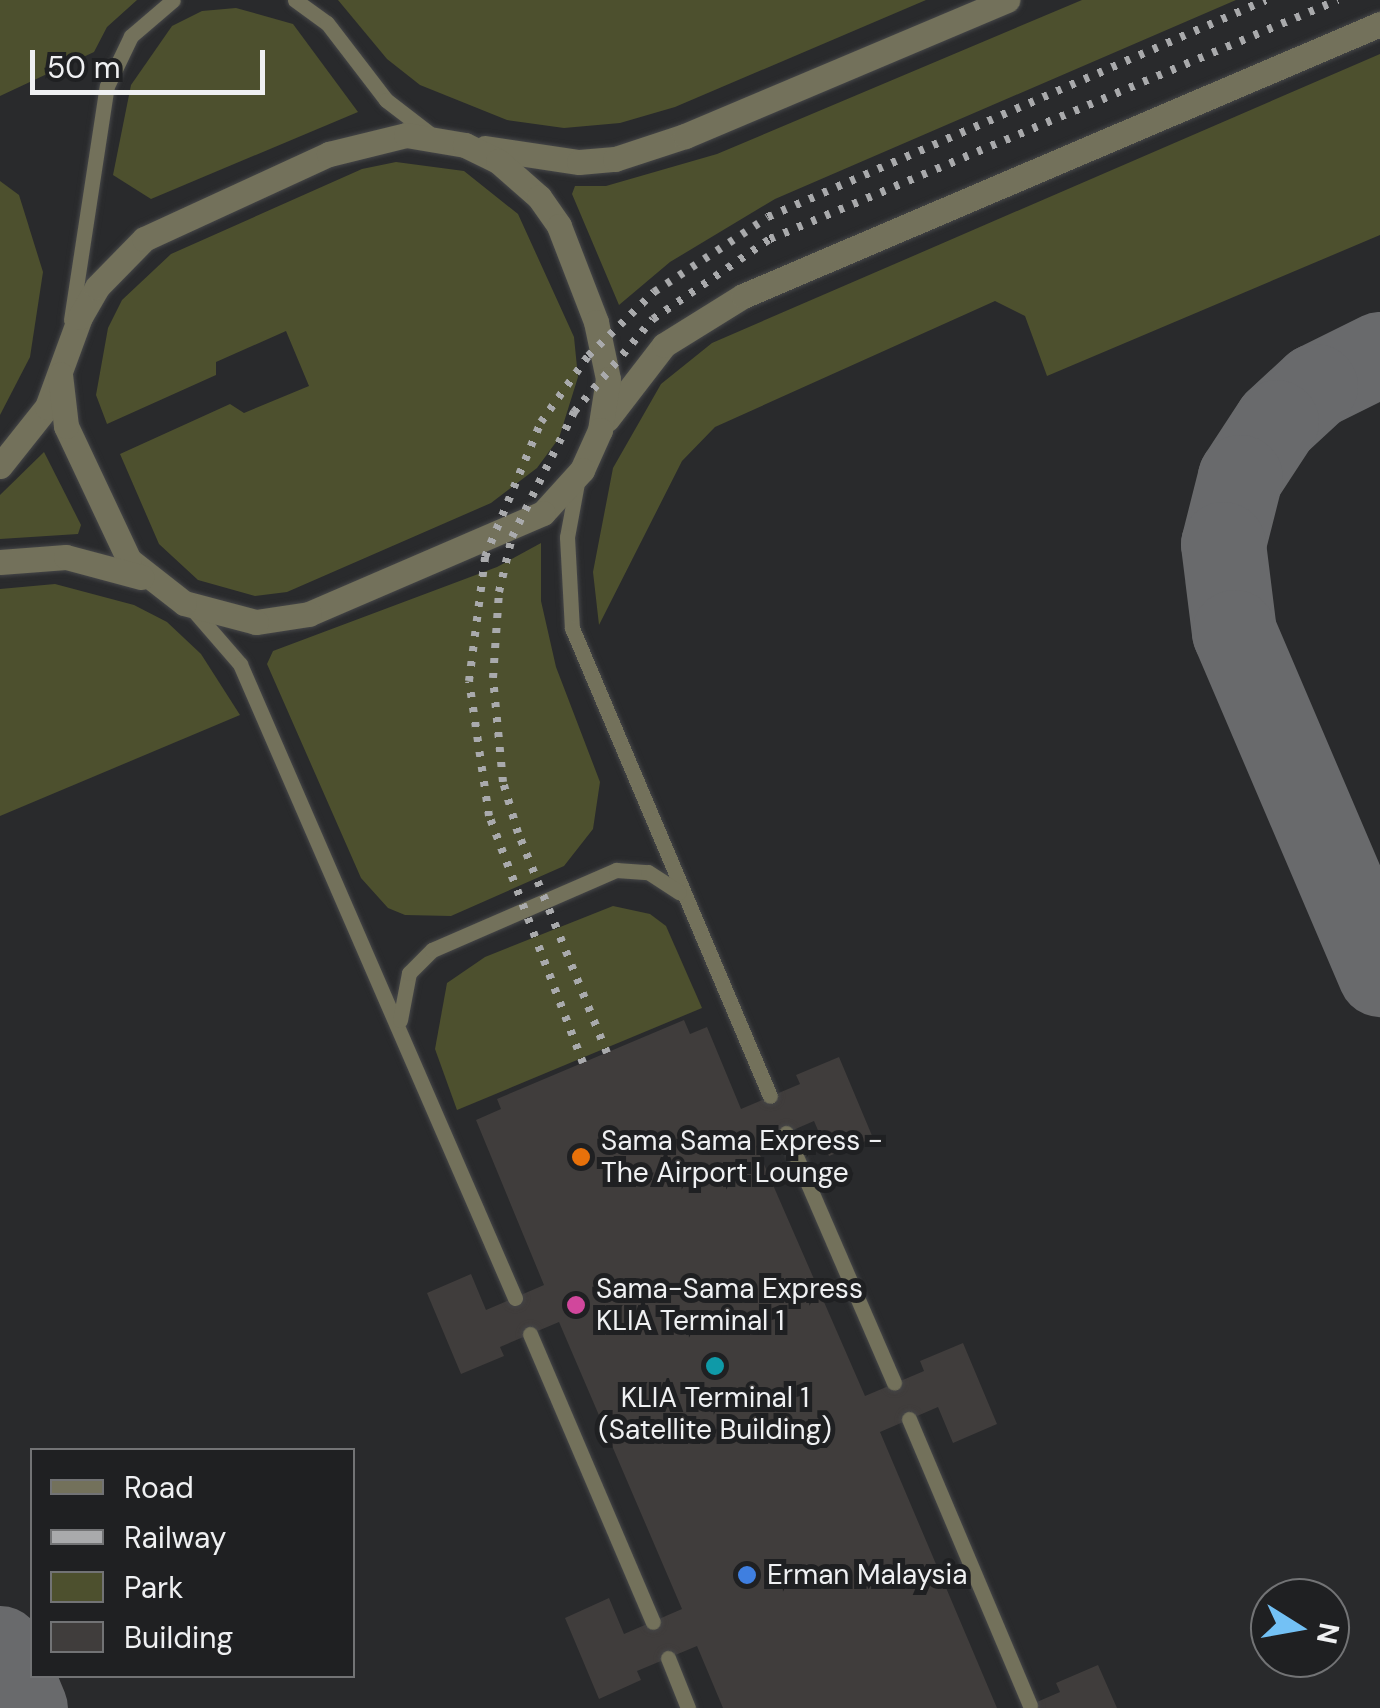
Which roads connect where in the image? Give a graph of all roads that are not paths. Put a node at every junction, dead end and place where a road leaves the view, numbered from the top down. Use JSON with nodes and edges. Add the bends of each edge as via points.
{"nodes":[{"id":1,"x":174,"y":0,"type":"edge"},
{"id":2,"x":295,"y":0,"type":"edge"},
{"id":3,"x":1007,"y":0,"type":"edge"},
{"id":4,"x":1380,"y":24,"type":"edge"},
{"id":5,"x":438,"y":138,"type":"junction"},
{"id":6,"x":465,"y":145,"type":"junction"},
{"id":7,"x":67,"y":349,"type":"junction"},
{"id":8,"x":60,"y":374,"type":"junction"},
{"id":9,"x":600,"y":430,"type":"junction"},
{"id":10,"x":0,"y":466,"type":"edge"},
{"id":11,"x":582,"y":470,"type":"junction"},
{"id":12,"x":0,"y":562,"type":"edge"},
{"id":13,"x":150,"y":582,"type":"junction"},
{"id":14,"x":184,"y":603,"type":"junction"},
{"id":15,"x":682,"y":897,"type":"junction"},
{"id":16,"x":400,"y":1024,"type":"junction"},
{"id":17,"x":770,"y":1096,"type":"dead end"},
{"id":18,"x":786,"y":1133,"type":"dead end"},
{"id":19,"x":515,"y":1298,"type":"dead end"},
{"id":20,"x":530,"y":1334,"type":"dead end"},
{"id":21,"x":894,"y":1384,"type":"dead end"},
{"id":22,"x":909,"y":1420,"type":"dead end"},
{"id":23,"x":653,"y":1622,"type":"dead end"},
{"id":24,"x":668,"y":1658,"type":"dead end"},
{"id":25,"x":1030,"y":1705,"type":"dead end"},
{"id":26,"x":688,"y":1708,"type":"edge"}],
"edges":[{"from":1,"to":7,"type":"lane","via":[[131,36],[107,86]]},
{"from":2,"to":5,"type":"lane","via":[[327,23],[386,100]]},
{"from":3,"to":6,"type":"street","via":[[686,136],[615,159],[579,162]]},
{"from":4,"to":9,"type":"street","via":[[742,296],[664,346]]},
{"from":5,"to":6,"type":"street"},
{"from":5,"to":7,"type":"street","via":[[406,135],[329,154],[168,226],[120,260],[97,288]]},
{"from":6,"to":9,"type":"street","via":[[521,177],[560,226],[604,352]]},
{"from":7,"to":8,"type":"street"},
{"from":8,"to":10,"type":"street","via":[[48,407]]},
{"from":8,"to":13,"type":"street","via":[[66,426],[115,542]]},
{"from":9,"to":11,"type":"street"},
{"from":11,"to":14,"type":"street","via":[[562,496],[523,526],[309,614],[233,621]]},
{"from":11,"to":15,"type":"lane","via":[[567,537],[572,628]]},
{"from":12,"to":13,"type":"street","via":[[66,557]]},
{"from":13,"to":14,"type":"street"},
{"from":14,"to":16,"type":"lane","via":[[208,621],[240,664]]},
{"from":15,"to":16,"type":"lane","via":[[656,875],[616,870],[432,950],[409,974]]},
{"from":15,"to":17,"type":"lane"},
{"from":16,"to":19,"type":"lane"},
{"from":18,"to":21,"type":"lane"},
{"from":20,"to":23,"type":"lane"},
{"from":22,"to":25,"type":"lane"},
{"from":24,"to":26,"type":"lane"}]}
